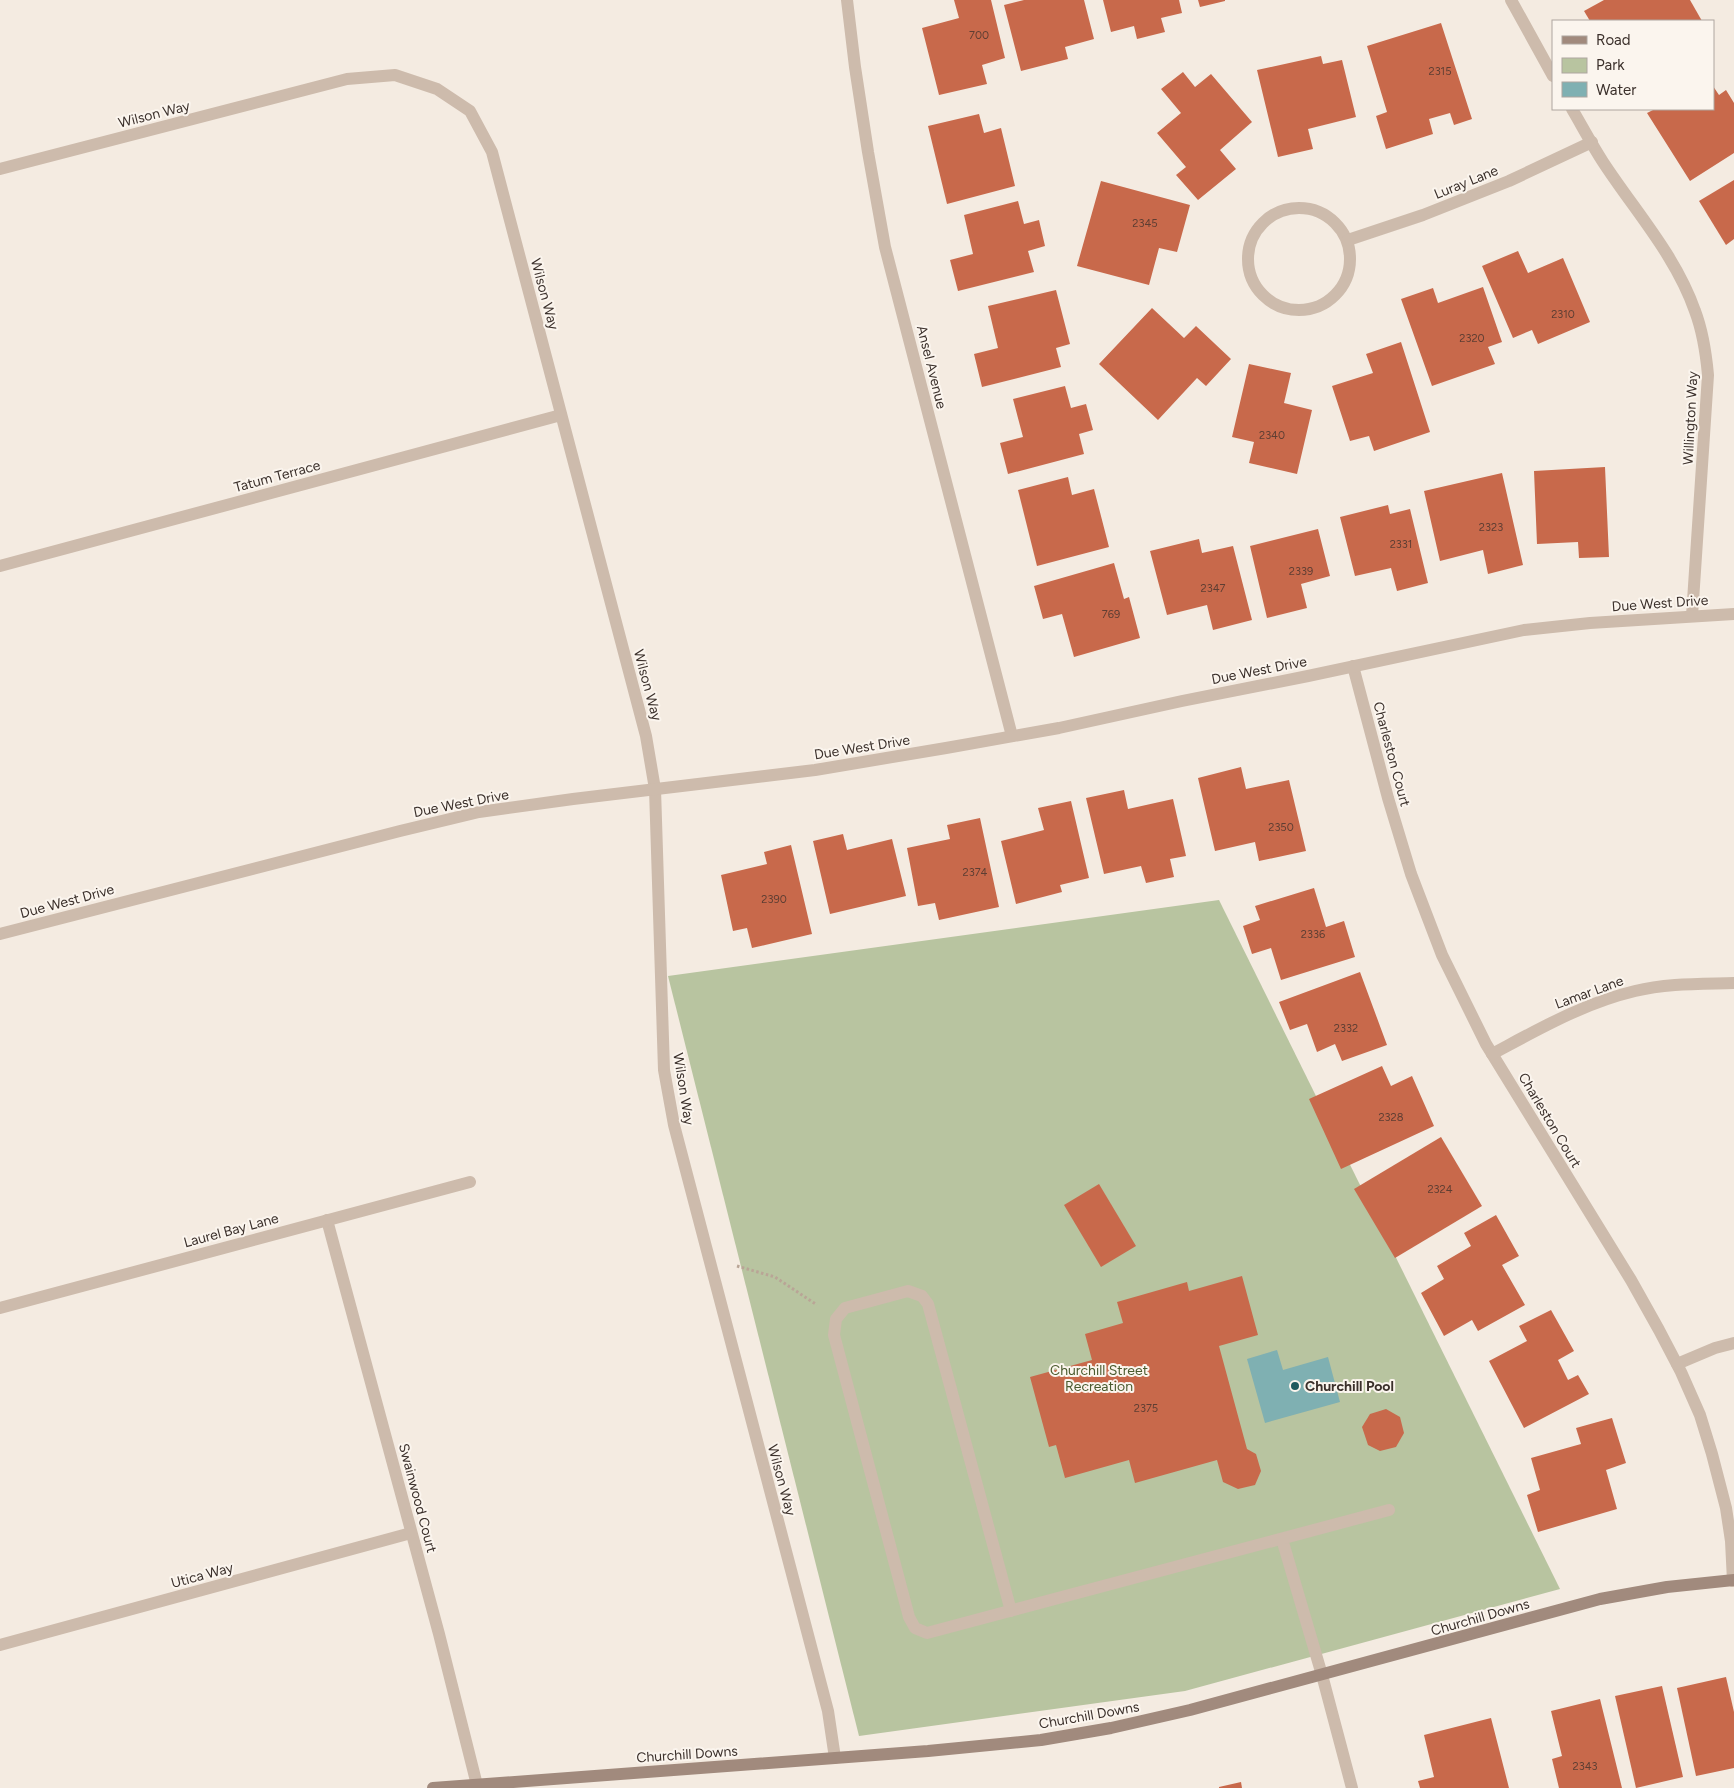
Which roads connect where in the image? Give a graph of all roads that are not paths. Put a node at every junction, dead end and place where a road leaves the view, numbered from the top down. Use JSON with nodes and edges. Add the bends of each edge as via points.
{"nodes":[{"id":1,"x":847,"y":0,"type":"edge"},
{"id":2,"x":1511,"y":0,"type":"edge"},
{"id":3,"x":1552,"y":74,"type":"edge"},
{"id":4,"x":1573,"y":110,"type":"edge"},
{"id":5,"x":1592,"y":142,"type":"junction"},
{"id":6,"x":0,"y":169,"type":"edge"},
{"id":7,"x":1348,"y":240,"type":"junction"},
{"id":8,"x":561,"y":415,"type":"junction"},
{"id":9,"x":0,"y":566,"type":"edge"},
{"id":10,"x":1734,"y":614,"type":"edge"},
{"id":11,"x":1692,"y":616,"type":"junction"},
{"id":12,"x":1353,"y":666,"type":"junction"},
{"id":13,"x":1012,"y":736,"type":"junction"},
{"id":14,"x":655,"y":789,"type":"junction"},
{"id":15,"x":0,"y":934,"type":"edge"},
{"id":16,"x":1734,"y":983,"type":"edge"},
{"id":17,"x":1492,"y":1054,"type":"junction"},
{"id":18,"x":470,"y":1182,"type":"dead end"},
{"id":19,"x":327,"y":1220,"type":"junction"},
{"id":20,"x":0,"y":1308,"type":"edge"},
{"id":21,"x":1734,"y":1343,"type":"edge"},
{"id":22,"x":1677,"y":1364,"type":"junction"},
{"id":23,"x":1389,"y":1510,"type":"dead end"},
{"id":24,"x":411,"y":1533,"type":"junction"},
{"id":25,"x":1282,"y":1539,"type":"junction"},
{"id":26,"x":1733,"y":1581,"type":"edge"},
{"id":27,"x":1011,"y":1611,"type":"junction"},
{"id":28,"x":0,"y":1645,"type":"edge"},
{"id":29,"x":1322,"y":1675,"type":"junction"},
{"id":30,"x":835,"y":1758,"type":"junction"},
{"id":31,"x":477,"y":1785,"type":"junction"},
{"id":32,"x":433,"y":1788,"type":"edge"},
{"id":33,"x":1352,"y":1788,"type":"edge"}],
"edges":[{"from":1,"to":13,"type":"street","name":"Ansel Avenue","via":[[885,247]]},
{"from":2,"to":3,"type":"street"},
{"from":4,"to":5,"type":"street","name":"Willington Way"},
{"from":5,"to":7,"type":"street","name":"Luray Lane","via":[[1509,181]]},
{"from":5,"to":11,"type":"street","name":"Willington Way","via":[[1682,280],[1705,344],[1708,375]]},
{"from":6,"to":8,"type":"street","name":"Wilson Way","via":[[347,78],[395,75],[438,89],[470,111],[492,152]]},
{"from":7,"to":7,"type":"street","via":[[1352,256],[1350,272],[1332,299],[1318,307],[1286,309],[1271,302],[1251,277],[1248,260],[1250,242],[1259,226],[1272,214],[1289,208],[1307,207],[1324,213],[1339,225]]},
{"from":8,"to":9,"type":"street","name":"Tatum Terrace"},
{"from":8,"to":14,"type":"street","name":"Wilson Way","via":[[646,736]]},
{"from":10,"to":11,"type":"street","name":"Due West Drive"},
{"from":11,"to":12,"type":"street","name":"Due West Drive","via":[[1524,630]]},
{"from":12,"to":13,"type":"street","name":"Due West Drive"},
{"from":12,"to":17,"type":"street","name":"Charleston Court","via":[[1411,874],[1442,955]]},
{"from":13,"to":14,"type":"street","name":"Due West Drive","via":[[815,770]]},
{"from":14,"to":15,"type":"street","name":"Due West Drive","via":[[480,812]]},
{"from":14,"to":30,"type":"street","name":"Wilson Way","via":[[664,1070],[674,1125],[828,1710]]},
{"from":16,"to":17,"type":"street","name":"Lamar Lane","via":[[1637,990],[1598,1001],[1556,1019]]},
{"from":17,"to":22,"type":"street","name":"Charleston Court","via":[[1631,1280]]},
{"from":18,"to":19,"type":"street","name":"Laurel Bay Lane"},
{"from":19,"to":20,"type":"street","name":"Laurel Bay Lane"},
{"from":19,"to":24,"type":"street","name":"Swainwood Court"},
{"from":21,"to":22,"type":"street"},
{"from":22,"to":26,"type":"street","name":"Charleston Court","via":[[1700,1415],[1724,1499]]},
{"from":23,"to":25,"type":"street"},
{"from":24,"to":28,"type":"street","name":"Utica Way"},
{"from":24,"to":31,"type":"street","name":"Swainwood Court"},
{"from":25,"to":27,"type":"street"},
{"from":25,"to":29,"type":"street"},
{"from":26,"to":29,"type":"street","name":"Churchill Downs","via":[[1667,1586],[1600,1598]]},
{"from":27,"to":27,"type":"street","via":[[928,1304],[922,1296],[908,1291],[845,1308],[836,1319],[834,1335],[909,1617],[915,1628],[927,1633]]},
{"from":29,"to":30,"type":"street","name":"Churchill Downs","via":[[1190,1710],[1041,1740]]},
{"from":29,"to":33,"type":"street"},
{"from":30,"to":31,"type":"street","name":"Churchill Downs"},
{"from":31,"to":32,"type":"street","name":"Churchill Downs"}]}
